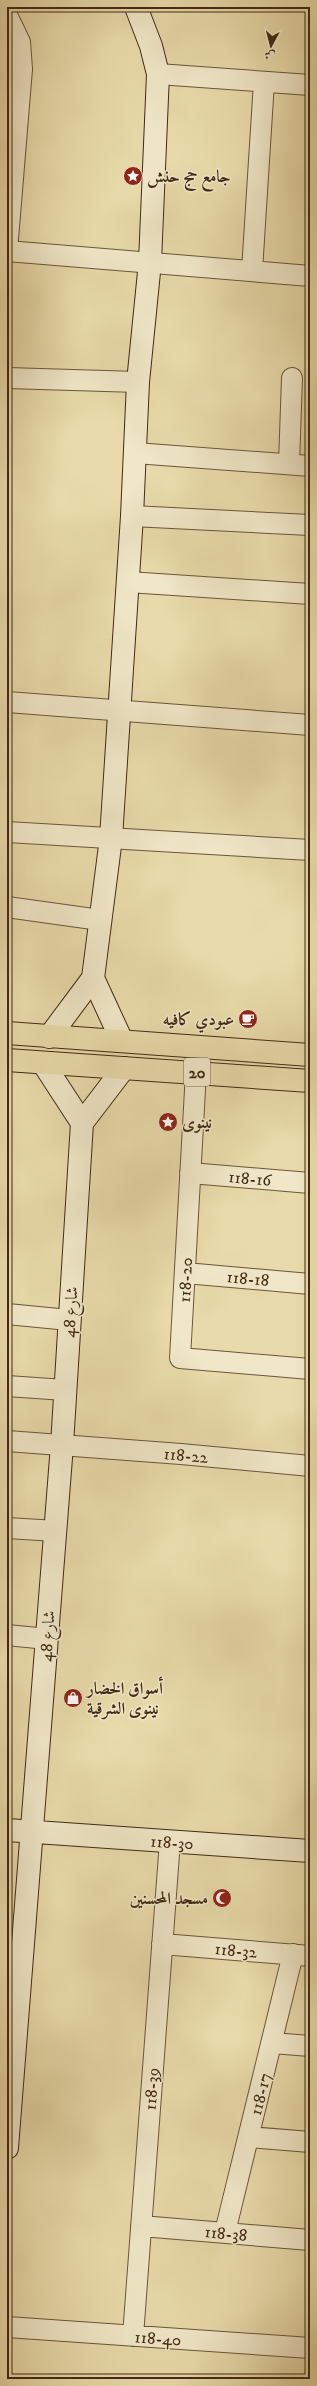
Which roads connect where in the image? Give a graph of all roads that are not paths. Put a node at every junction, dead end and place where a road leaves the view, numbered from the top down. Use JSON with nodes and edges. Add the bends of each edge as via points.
{"nodes":[{"id":1,"x":136,"y":7,"type":"edge"},
{"id":2,"x":7,"y":15,"type":"edge"},
{"id":3,"x":158,"y":74,"type":"junction"},
{"id":4,"x":264,"y":82,"type":"junction"},
{"id":5,"x":310,"y":85,"type":"edge"},
{"id":6,"x":12,"y":118,"type":"edge"},
{"id":7,"x":7,"y":251,"type":"edge"},
{"id":8,"x":150,"y":262,"type":"junction"},
{"id":9,"x":252,"y":271,"type":"junction"},
{"id":10,"x":310,"y":276,"type":"edge"},
{"id":11,"x":7,"y":378,"type":"edge"},
{"id":12,"x":292,"y":378,"type":"dead end"},
{"id":13,"x":138,"y":382,"type":"junction"},
{"id":14,"x":135,"y":453,"type":"junction"},
{"id":15,"x":289,"y":464,"type":"junction"},
{"id":16,"x":310,"y":466,"type":"edge"},
{"id":17,"x":132,"y":516,"type":"junction"},
{"id":18,"x":310,"y":525,"type":"edge"},
{"id":19,"x":128,"y":582,"type":"junction"},
{"id":20,"x":310,"y":594,"type":"edge"},
{"id":21,"x":7,"y":702,"type":"edge"},
{"id":22,"x":119,"y":712,"type":"junction"},
{"id":23,"x":310,"y":725,"type":"edge"},
{"id":24,"x":7,"y":832,"type":"edge"},
{"id":25,"x":111,"y":838,"type":"junction"},
{"id":26,"x":310,"y":850,"type":"edge"},
{"id":27,"x":7,"y":907,"type":"edge"},
{"id":28,"x":100,"y":920,"type":"junction"},
{"id":29,"x":93,"y":978,"type":"junction"},
{"id":30,"x":7,"y":1033,"type":"edge"},
{"id":31,"x":50,"y":1037,"type":"junction"},
{"id":32,"x":122,"y":1041,"type":"junction"},
{"id":33,"x":310,"y":1056,"type":"edge"},
{"id":34,"x":7,"y":1060,"type":"edge"},
{"id":35,"x":43,"y":1063,"type":"junction"},
{"id":36,"x":124,"y":1068,"type":"junction"},
{"id":37,"x":196,"y":1072,"type":"junction"},
{"id":38,"x":310,"y":1081,"type":"edge"},
{"id":39,"x":82,"y":1123,"type":"junction"},
{"id":40,"x":190,"y":1173,"type":"junction"},
{"id":41,"x":310,"y":1183,"type":"edge"},
{"id":42,"x":185,"y":1273,"type":"junction"},
{"id":43,"x":310,"y":1284,"type":"edge"},
{"id":44,"x":7,"y":1314,"type":"edge"},
{"id":45,"x":69,"y":1320,"type":"junction"},
{"id":46,"x":310,"y":1369,"type":"edge"},
{"id":47,"x":7,"y":1386,"type":"edge"},
{"id":48,"x":65,"y":1390,"type":"junction"},
{"id":49,"x":7,"y":1441,"type":"edge"},
{"id":50,"x":62,"y":1445,"type":"junction"},
{"id":51,"x":310,"y":1466,"type":"edge"},
{"id":52,"x":7,"y":1528,"type":"edge"},
{"id":53,"x":56,"y":1531,"type":"junction"},
{"id":54,"x":7,"y":1635,"type":"edge"},
{"id":55,"x":47,"y":1639,"type":"junction"},
{"id":56,"x":7,"y":1830,"type":"edge"},
{"id":57,"x":33,"y":1832,"type":"junction"},
{"id":58,"x":170,"y":1842,"type":"junction"},
{"id":59,"x":310,"y":1851,"type":"edge"},
{"id":60,"x":162,"y":1944,"type":"junction"},
{"id":61,"x":302,"y":1955,"type":"edge"},
{"id":62,"x":272,"y":2043,"type":"junction"},
{"id":63,"x":310,"y":2046,"type":"edge"},
{"id":64,"x":249,"y":2136,"type":"junction"},
{"id":65,"x":310,"y":2142,"type":"edge"},
{"id":66,"x":7,"y":2148,"type":"edge"},
{"id":67,"x":141,"y":2226,"type":"junction"},
{"id":68,"x":225,"y":2232,"type":"junction"},
{"id":69,"x":310,"y":2240,"type":"edge"},
{"id":70,"x":7,"y":2327,"type":"edge"},
{"id":71,"x":133,"y":2336,"type":"junction"},
{"id":72,"x":310,"y":2348,"type":"edge"}],
"edges":[{"from":1,"to":3,"type":"street","via":[[151,46]]},
{"from":2,"to":6,"type":"street","via":[[20,42],[22,69]]},
{"from":3,"to":4,"type":"street"},
{"from":3,"to":8,"type":"street"},
{"from":4,"to":5,"type":"street"},
{"from":4,"to":9,"type":"street"},
{"from":6,"to":7,"type":"street"},
{"from":7,"to":8,"type":"street"},
{"from":8,"to":9,"type":"street"},
{"from":8,"to":13,"type":"street"},
{"from":9,"to":10,"type":"street"},
{"from":11,"to":13,"type":"street"},
{"from":12,"to":15,"type":"street"},
{"from":13,"to":14,"type":"street"},
{"from":14,"to":15,"type":"street"},
{"from":14,"to":17,"type":"street"},
{"from":15,"to":16,"type":"street"},
{"from":17,"to":18,"type":"street"},
{"from":17,"to":19,"type":"street"},
{"from":19,"to":20,"type":"street"},
{"from":19,"to":22,"type":"street"},
{"from":21,"to":22,"type":"street"},
{"from":22,"to":23,"type":"street"},
{"from":22,"to":25,"type":"street"},
{"from":24,"to":25,"type":"street"},
{"from":25,"to":26,"type":"street"},
{"from":25,"to":28,"type":"street"},
{"from":27,"to":28,"type":"street"},
{"from":28,"to":29,"type":"street"},
{"from":29,"to":31,"type":"street"},
{"from":29,"to":32,"type":"street"},
{"from":30,"to":31,"type":"main road"},
{"from":31,"to":32,"type":"main road","number":"20"},
{"from":32,"to":33,"type":"main road","number":"20"},
{"from":34,"to":35,"type":"main road"},
{"from":35,"to":36,"type":"main road","number":"20"},
{"from":35,"to":39,"type":"street"},
{"from":36,"to":37,"type":"main road","number":"20"},
{"from":36,"to":39,"type":"street"},
{"from":37,"to":38,"type":"main road","number":"20"},
{"from":37,"to":40,"type":"street","name":"118-20"},
{"from":39,"to":45,"type":"street","name":"شارع 48"},
{"from":40,"to":41,"type":"street","name":"118-16"},
{"from":40,"to":42,"type":"street","name":"118-20"},
{"from":42,"to":43,"type":"street","name":"118-18"},
{"from":42,"to":46,"type":"street","name":"118-20","via":[[180,1358]]},
{"from":44,"to":45,"type":"street"},
{"from":45,"to":48,"type":"street","name":"شارع 48"},
{"from":47,"to":48,"type":"street"},
{"from":48,"to":50,"type":"street","name":"شارع 48"},
{"from":49,"to":50,"type":"street","name":"118-22"},
{"from":50,"to":51,"type":"street","name":"118-22"},
{"from":50,"to":53,"type":"street","name":"شارع 48"},
{"from":52,"to":53,"type":"street"},
{"from":53,"to":55,"type":"street","name":"شارع 48"},
{"from":54,"to":55,"type":"street"},
{"from":55,"to":57,"type":"street","name":"شارع 48"},
{"from":56,"to":57,"type":"street","name":"118-30"},
{"from":57,"to":58,"type":"street","name":"118-30"},
{"from":57,"to":66,"type":"street","name":"شارع 48"},
{"from":58,"to":59,"type":"street","name":"118-30"},
{"from":58,"to":60,"type":"street","name":"118-39"},
{"from":60,"to":61,"type":"street","name":"118-32"},
{"from":60,"to":67,"type":"street","name":"118-39"},
{"from":61,"to":62,"type":"street","name":"118-17"},
{"from":62,"to":63,"type":"street"},
{"from":62,"to":64,"type":"street","name":"118-17"},
{"from":64,"to":65,"type":"street"},
{"from":64,"to":68,"type":"street","name":"118-17"},
{"from":67,"to":68,"type":"street","name":"118-38"},
{"from":67,"to":71,"type":"street","name":"118-39"},
{"from":68,"to":69,"type":"street","name":"118-38"},
{"from":70,"to":71,"type":"street","name":"118-40"},
{"from":71,"to":72,"type":"street","name":"118-40"}]}
